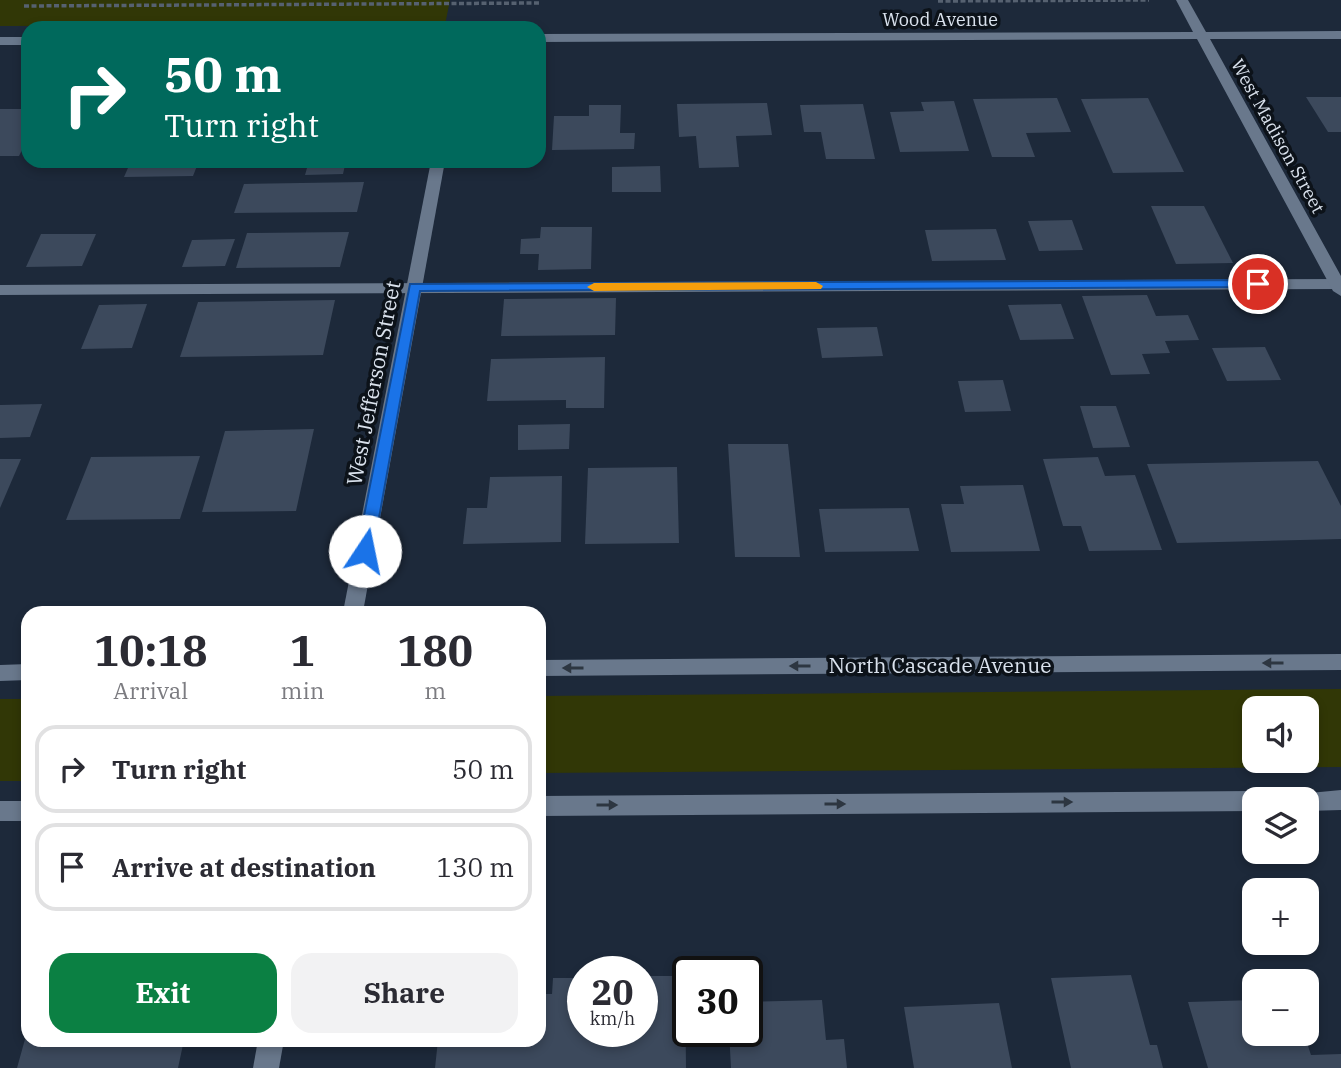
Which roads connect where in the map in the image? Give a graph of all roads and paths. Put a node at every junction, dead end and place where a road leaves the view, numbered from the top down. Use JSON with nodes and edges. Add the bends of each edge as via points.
{"nodes":[{"id":1,"x":1182,"y":0,"type":"edge"},
{"id":2,"x":1341,"y":35,"type":"edge"},
{"id":3,"x":1202,"y":36,"type":"junction"},
{"id":4,"x":546,"y":38,"type":"edge"},
{"id":5,"x":0,"y":41,"type":"edge"},
{"id":6,"x":21,"y":41,"type":"edge"},
{"id":7,"x":437,"y":168,"type":"edge"},
{"id":8,"x":1340,"y":286,"type":"edge"},
{"id":9,"x":415,"y":287,"type":"junction"},
{"id":10,"x":0,"y":290,"type":"edge"},
{"id":11,"x":354,"y":606,"type":"edge"},
{"id":12,"x":1341,"y":662,"type":"edge"},
{"id":13,"x":546,"y":668,"type":"edge"},
{"id":14,"x":0,"y":673,"type":"edge"},
{"id":15,"x":21,"y":673,"type":"edge"},
{"id":16,"x":1341,"y":800,"type":"edge"},
{"id":17,"x":1242,"y":801,"type":"edge"},
{"id":18,"x":1319,"y":801,"type":"edge"},
{"id":19,"x":546,"y":806,"type":"edge"},
{"id":20,"x":0,"y":811,"type":"edge"},
{"id":21,"x":21,"y":811,"type":"edge"},
{"id":22,"x":270,"y":1047,"type":"edge"},
{"id":23,"x":266,"y":1068,"type":"edge"}],
"edges":[{"from":1,"to":3,"type":"street","name":"West Madison Street"},
{"from":2,"to":3,"type":"street","name":"Wood Avenue"},
{"from":3,"to":4,"type":"street","name":"Wood Avenue"},
{"from":3,"to":8,"type":"street","name":"West Madison Street"},
{"from":5,"to":6,"type":"street"},
{"from":7,"to":9,"type":"street","name":"West Jefferson Street"},
{"from":8,"to":9,"type":"street"},
{"from":9,"to":10,"type":"street"},
{"from":9,"to":11,"type":"street","name":"West Jefferson Street"},
{"from":12,"to":13,"type":"street","name":"North Cascade Avenue","one_way":true},
{"from":14,"to":15,"type":"street"},
{"from":16,"to":18,"type":"street"},
{"from":19,"to":17,"type":"street","one_way":true},
{"from":20,"to":21,"type":"street"},
{"from":22,"to":23,"type":"street"}]}
